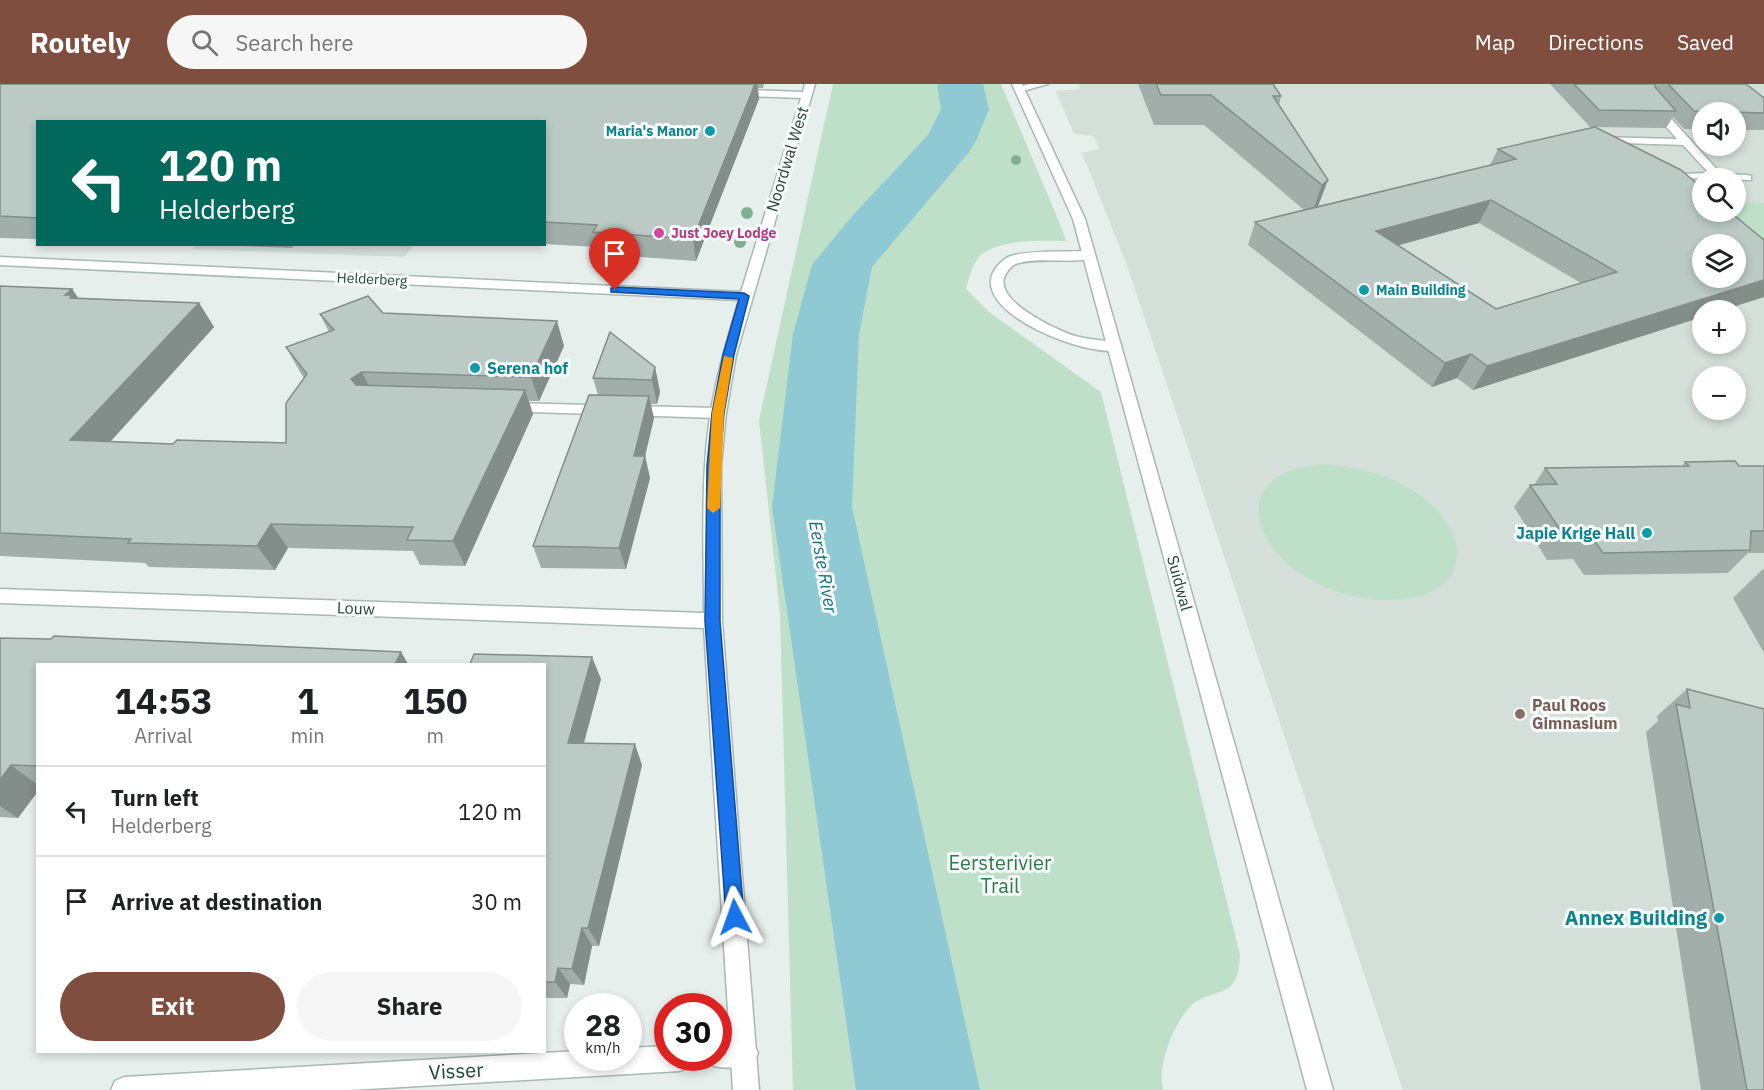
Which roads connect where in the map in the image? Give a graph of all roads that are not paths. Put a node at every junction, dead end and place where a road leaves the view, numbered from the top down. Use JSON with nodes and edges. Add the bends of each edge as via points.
{"nodes":[{"id":1,"x":696,"y":84,"type":"edge"},
{"id":2,"x":1043,"y":84,"type":"edge"},
{"id":3,"x":1018,"y":86,"type":"edge"},
{"id":4,"x":808,"y":89,"type":"edge"},
{"id":5,"x":1651,"y":102,"type":"edge"},
{"id":6,"x":1590,"y":140,"type":"edge"},
{"id":7,"x":1684,"y":142,"type":"junction"},
{"id":8,"x":1709,"y":168,"type":"edge"},
{"id":9,"x":1686,"y":176,"type":"edge"},
{"id":10,"x":1692,"y":176,"type":"edge"},
{"id":11,"x":1089,"y":255,"type":"junction"},
{"id":12,"x":0,"y":261,"type":"edge"},
{"id":13,"x":744,"y":296,"type":"junction"},
{"id":14,"x":1116,"y":347,"type":"junction"},
{"id":15,"x":492,"y":407,"type":"edge"},
{"id":16,"x":718,"y":413,"type":"junction"},
{"id":17,"x":0,"y":596,"type":"edge"},
{"id":18,"x":712,"y":621,"type":"junction"},
{"id":19,"x":745,"y":1053,"type":"junction"},
{"id":20,"x":732,"y":1054,"type":"edge"},
{"id":21,"x":654,"y":1060,"type":"edge"},
{"id":22,"x":309,"y":1085,"type":"edge"},
{"id":23,"x":124,"y":1090,"type":"edge"},
{"id":24,"x":746,"y":1090,"type":"edge"},
{"id":25,"x":1320,"y":1090,"type":"edge"}],
"edges":[{"from":1,"to":4,"type":"street","via":[[720,92]]},
{"from":2,"to":3,"type":"street"},
{"from":3,"to":11,"type":"street","name":"Suidwal","via":[[1074,204]]},
{"from":4,"to":13,"type":"street","name":"Noordwal West"},
{"from":5,"to":7,"type":"street"},
{"from":6,"to":7,"type":"street"},
{"from":7,"to":8,"type":"street"},
{"from":9,"to":10,"type":"street"},
{"from":11,"to":14,"type":"street","name":"Suidwal"},
{"from":11,"to":14,"type":"street","via":[[1014,259],[997,276],[997,290],[1006,304],[1025,318],[1067,338]]},
{"from":12,"to":13,"type":"street","name":"Helderberg"},
{"from":13,"to":16,"type":"street","name":"Noordwal West"},
{"from":14,"to":25,"type":"street","name":"Suidwal"},
{"from":15,"to":16,"type":"street"},
{"from":16,"to":18,"type":"street","name":"Noordwal West"},
{"from":17,"to":18,"type":"street","name":"Louw"},
{"from":18,"to":19,"type":"street","name":"Noordwal West"},
{"from":19,"to":20,"type":"street"},
{"from":19,"to":24,"type":"street","name":"Noordwal West"},
{"from":21,"to":22,"type":"street","name":"Visser"},
{"from":22,"to":23,"type":"street","name":"Visser"}]}
